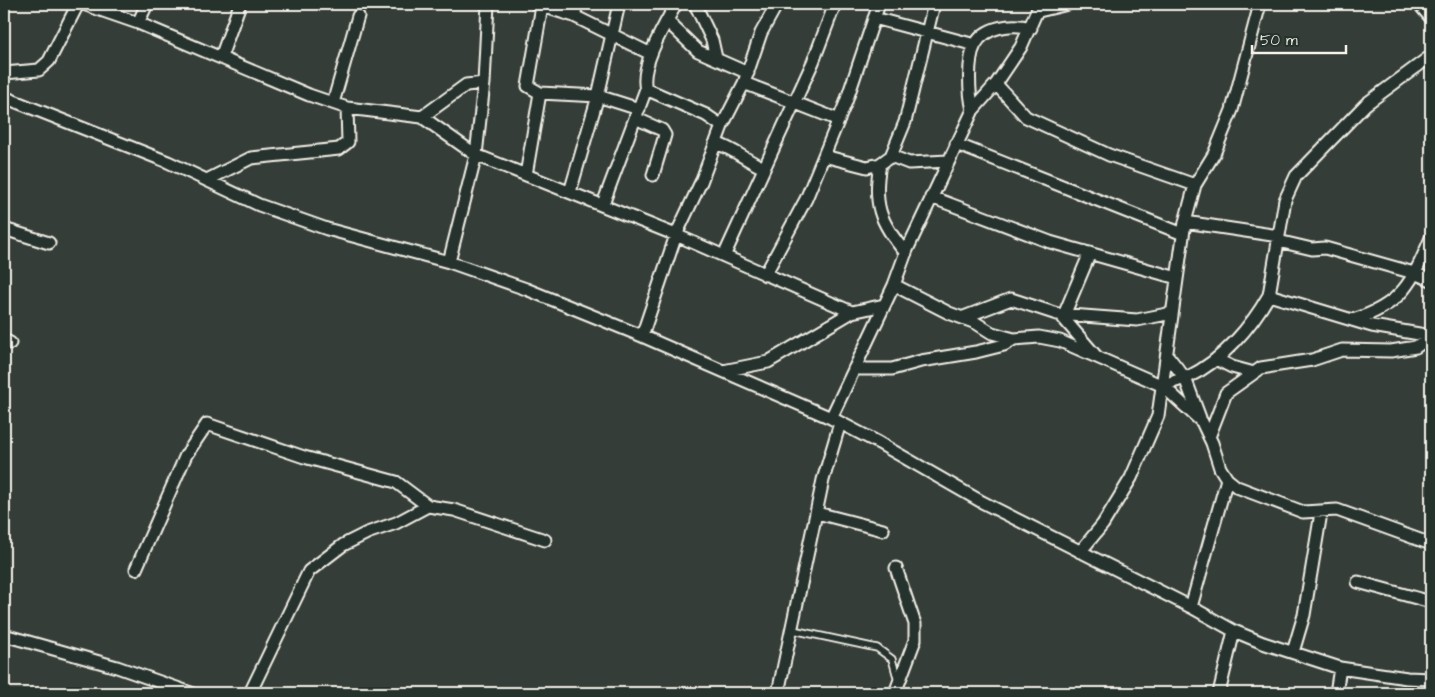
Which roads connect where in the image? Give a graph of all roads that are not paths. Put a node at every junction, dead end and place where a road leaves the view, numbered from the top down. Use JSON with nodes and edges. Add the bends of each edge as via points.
{"nodes":[{"id":1,"x":78,"y":4,"type":"edge"},
{"id":2,"x":83,"y":4,"type":"edge"},
{"id":3,"x":147,"y":4,"type":"edge"},
{"id":4,"x":240,"y":4,"type":"edge"},
{"id":5,"x":488,"y":4,"type":"edge"},
{"id":6,"x":577,"y":4,"type":"edge"},
{"id":7,"x":619,"y":4,"type":"edge"},
{"id":8,"x":676,"y":4,"type":"edge"},
{"id":9,"x":695,"y":4,"type":"edge"},
{"id":10,"x":777,"y":4,"type":"edge"},
{"id":11,"x":835,"y":4,"type":"edge"},
{"id":12,"x":879,"y":4,"type":"edge"},
{"id":13,"x":934,"y":4,"type":"edge"},
{"id":14,"x":1068,"y":4,"type":"edge"},
{"id":15,"x":1260,"y":4,"type":"edge"},
{"id":16,"x":1419,"y":4,"type":"edge"},
{"id":17,"x":539,"y":5,"type":"edge"},
{"id":18,"x":1040,"y":7,"type":"edge"},
{"id":19,"x":358,"y":16,"type":"dead end"},
{"id":20,"x":574,"y":16,"type":"junction"},
{"id":21,"x":874,"y":18,"type":"junction"},
{"id":22,"x":1431,"y":18,"type":"edge"},
{"id":23,"x":667,"y":21,"type":"junction"},
{"id":24,"x":138,"y":23,"type":"junction"},
{"id":25,"x":1030,"y":28,"type":"junction"},
{"id":26,"x":927,"y":33,"type":"junction"},
{"id":27,"x":611,"y":34,"type":"junction"},
{"id":28,"x":975,"y":45,"type":"junction"},
{"id":29,"x":651,"y":54,"type":"junction"},
{"id":30,"x":1431,"y":56,"type":"edge"},
{"id":31,"x":221,"y":57,"type":"junction"},
{"id":32,"x":716,"y":58,"type":"junction"},
{"id":33,"x":4,"y":73,"type":"edge"},
{"id":34,"x":746,"y":78,"type":"junction"},
{"id":35,"x":484,"y":83,"type":"junction"},
{"id":36,"x":996,"y":84,"type":"junction"},
{"id":37,"x":646,"y":89,"type":"junction"},
{"id":38,"x":540,"y":92,"type":"junction"},
{"id":39,"x":598,"y":96,"type":"junction"},
{"id":40,"x":4,"y":97,"type":"edge"},
{"id":41,"x":794,"y":102,"type":"junction"},
{"id":42,"x":333,"y":103,"type":"junction"},
{"id":43,"x":347,"y":108,"type":"junction"},
{"id":44,"x":973,"y":110,"type":"junction"},
{"id":45,"x":637,"y":114,"type":"junction"},
{"id":46,"x":422,"y":117,"type":"junction"},
{"id":47,"x":839,"y":120,"type":"junction"},
{"id":48,"x":722,"y":126,"type":"junction"},
{"id":49,"x":715,"y":143,"type":"junction"},
{"id":50,"x":956,"y":144,"type":"junction"},
{"id":51,"x":476,"y":155,"type":"junction"},
{"id":52,"x":824,"y":156,"type":"junction"},
{"id":53,"x":891,"y":156,"type":"junction"},
{"id":54,"x":948,"y":161,"type":"junction"},
{"id":55,"x":880,"y":164,"type":"junction"},
{"id":56,"x":764,"y":168,"type":"junction"},
{"id":57,"x":526,"y":175,"type":"junction"},
{"id":58,"x":653,"y":175,"type":"dead end"},
{"id":59,"x":208,"y":180,"type":"junction"},
{"id":60,"x":1195,"y":185,"type":"junction"},
{"id":61,"x":570,"y":192,"type":"junction"},
{"id":62,"x":932,"y":197,"type":"junction"},
{"id":63,"x":603,"y":204,"type":"junction"},
{"id":64,"x":1185,"y":222,"type":"junction"},
{"id":65,"x":4,"y":229,"type":"edge"},
{"id":66,"x":1183,"y":234,"type":"junction"},
{"id":67,"x":676,"y":235,"type":"junction"},
{"id":68,"x":1431,"y":238,"type":"edge"},
{"id":69,"x":1279,"y":239,"type":"junction"},
{"id":70,"x":49,"y":243,"type":"dead end"},
{"id":71,"x":906,"y":253,"type":"junction"},
{"id":72,"x":1090,"y":253,"type":"junction"},
{"id":73,"x":724,"y":256,"type":"junction"},
{"id":74,"x":449,"y":262,"type":"junction"},
{"id":75,"x":1414,"y":273,"type":"junction"},
{"id":76,"x":765,"y":274,"type":"junction"},
{"id":77,"x":1177,"y":278,"type":"junction"},
{"id":78,"x":1431,"y":280,"type":"edge"},
{"id":79,"x":894,"y":285,"type":"junction"},
{"id":80,"x":1269,"y":294,"type":"junction"},
{"id":81,"x":884,"y":305,"type":"junction"},
{"id":82,"x":852,"y":312,"type":"junction"},
{"id":83,"x":1172,"y":313,"type":"junction"},
{"id":84,"x":1064,"y":315,"type":"junction"},
{"id":85,"x":964,"y":317,"type":"junction"},
{"id":86,"x":1353,"y":320,"type":"junction"},
{"id":87,"x":642,"y":336,"type":"junction"},
{"id":88,"x":1431,"y":336,"type":"edge"},
{"id":89,"x":1014,"y":339,"type":"junction"},
{"id":90,"x":1167,"y":355,"type":"junction"},
{"id":91,"x":1098,"y":358,"type":"junction"},
{"id":92,"x":1216,"y":359,"type":"junction"},
{"id":93,"x":854,"y":369,"type":"junction"},
{"id":94,"x":723,"y":371,"type":"junction"},
{"id":95,"x":1254,"y":373,"type":"junction"},
{"id":96,"x":1185,"y":378,"type":"junction"},
{"id":97,"x":1163,"y":386,"type":"junction"},
{"id":98,"x":836,"y":421,"type":"junction"},
{"id":99,"x":1202,"y":422,"type":"junction"},
{"id":100,"x":1209,"y":437,"type":"junction"},
{"id":101,"x":1227,"y":479,"type":"junction"},
{"id":102,"x":428,"y":506,"type":"junction"},
{"id":103,"x":817,"y":513,"type":"junction"},
{"id":104,"x":1321,"y":513,"type":"junction"},
{"id":105,"x":883,"y":530,"type":"dead end"},
{"id":106,"x":545,"y":540,"type":"dead end"},
{"id":107,"x":1431,"y":544,"type":"edge"},
{"id":108,"x":1080,"y":552,"type":"junction"},
{"id":109,"x":896,"y":568,"type":"dead end"},
{"id":110,"x":136,"y":569,"type":"dead end"},
{"id":111,"x":1358,"y":582,"type":"dead end"},
{"id":112,"x":1431,"y":602,"type":"edge"},
{"id":113,"x":1191,"y":607,"type":"junction"},
{"id":114,"x":792,"y":630,"type":"junction"},
{"id":115,"x":1234,"y":631,"type":"junction"},
{"id":116,"x":4,"y":635,"type":"edge"},
{"id":117,"x":1293,"y":652,"type":"junction"},
{"id":118,"x":1340,"y":668,"type":"junction"},
{"id":119,"x":1431,"y":679,"type":"edge"},
{"id":120,"x":897,"y":689,"type":"edge"},
{"id":121,"x":191,"y":693,"type":"edge"},
{"id":122,"x":250,"y":693,"type":"edge"},
{"id":123,"x":778,"y":693,"type":"edge"},
{"id":124,"x":1219,"y":693,"type":"edge"},
{"id":125,"x":1336,"y":693,"type":"edge"}],
"edges":[{"from":1,"to":33,"type":"street","via":[[49,60],[39,70]]},
{"from":2,"to":24,"type":"street"},
{"from":3,"to":24,"type":"street"},
{"from":4,"to":31,"type":"street"},
{"from":5,"to":35,"type":"street"},
{"from":6,"to":20,"type":"street"},
{"from":7,"to":27,"type":"street"},
{"from":8,"to":23,"type":"street"},
{"from":9,"to":32,"type":"street","via":[[712,40]]},
{"from":10,"to":34,"type":"street","via":[[762,33]]},
{"from":11,"to":41,"type":"street"},
{"from":12,"to":21,"type":"street"},
{"from":13,"to":26,"type":"street"},
{"from":14,"to":18,"type":"street"},
{"from":15,"to":60,"type":"street","via":[[1232,110],[1214,154]]},
{"from":16,"to":22,"type":"street"},
{"from":17,"to":20,"type":"street"},
{"from":17,"to":38,"type":"street","via":[[528,86]]},
{"from":18,"to":25,"type":"street"},
{"from":19,"to":42,"type":"street"},
{"from":20,"to":27,"type":"street"},
{"from":21,"to":26,"type":"street"},
{"from":21,"to":47,"type":"street"},
{"from":23,"to":29,"type":"street"},
{"from":23,"to":32,"type":"street","via":[[698,51]]},
{"from":24,"to":31,"type":"street"},
{"from":25,"to":28,"type":"street","via":[[1004,25],[985,34]]},
{"from":25,"to":36,"type":"street"},
{"from":26,"to":28,"type":"street"},
{"from":26,"to":53,"type":"street","via":[[906,122]]},
{"from":27,"to":29,"type":"street"},
{"from":27,"to":39,"type":"street"},
{"from":28,"to":44,"type":"street","via":[[968,93]]},
{"from":29,"to":37,"type":"street","via":[[644,81]]},
{"from":30,"to":69,"type":"street","via":[[1366,104],[1296,176],[1286,200]]},
{"from":31,"to":42,"type":"street"},
{"from":32,"to":34,"type":"street"},
{"from":34,"to":41,"type":"street"},
{"from":34,"to":48,"type":"street"},
{"from":35,"to":46,"type":"street","via":[[466,85]]},
{"from":35,"to":51,"type":"street"},
{"from":36,"to":44,"type":"street"},
{"from":36,"to":60,"type":"street","via":[[1026,116],[1109,156]]},
{"from":37,"to":45,"type":"street"},
{"from":37,"to":48,"type":"street","via":[[706,115]]},
{"from":38,"to":39,"type":"street"},
{"from":38,"to":57,"type":"street"},
{"from":39,"to":45,"type":"street"},
{"from":39,"to":61,"type":"street"},
{"from":40,"to":59,"type":"street"},
{"from":41,"to":47,"type":"street"},
{"from":41,"to":56,"type":"street"},
{"from":42,"to":43,"type":"street"},
{"from":43,"to":46,"type":"street"},
{"from":43,"to":59,"type":"street","via":[[348,142],[339,149],[251,158]]},
{"from":44,"to":50,"type":"street"},
{"from":45,"to":58,"type":"street","via":[[665,135]]},
{"from":45,"to":63,"type":"street"},
{"from":46,"to":51,"type":"street"},
{"from":47,"to":52,"type":"street"},
{"from":48,"to":49,"type":"street"},
{"from":49,"to":56,"type":"street"},
{"from":49,"to":67,"type":"street"},
{"from":50,"to":54,"type":"street"},
{"from":50,"to":66,"type":"street"},
{"from":51,"to":57,"type":"street"},
{"from":51,"to":74,"type":"street"},
{"from":52,"to":55,"type":"street","via":[[867,167]]},
{"from":52,"to":76,"type":"street","via":[[806,199]]},
{"from":53,"to":54,"type":"street","via":[[909,162]]},
{"from":53,"to":55,"type":"street"},
{"from":54,"to":62,"type":"street"},
{"from":55,"to":71,"type":"street","via":[[876,189],[882,218]]},
{"from":56,"to":73,"type":"street"},
{"from":57,"to":61,"type":"street"},
{"from":59,"to":74,"type":"street","via":[[260,205],[318,226]]},
{"from":60,"to":64,"type":"street"},
{"from":61,"to":63,"type":"street"},
{"from":62,"to":71,"type":"street"},
{"from":62,"to":72,"type":"street","via":[[1050,242]]},
{"from":63,"to":67,"type":"street"},
{"from":64,"to":66,"type":"street"},
{"from":64,"to":69,"type":"street"},
{"from":65,"to":70,"type":"street"},
{"from":66,"to":77,"type":"street"},
{"from":67,"to":73,"type":"street"},
{"from":67,"to":87,"type":"street"},
{"from":68,"to":75,"type":"street"},
{"from":69,"to":75,"type":"street","via":[[1303,248],[1325,248]]},
{"from":69,"to":80,"type":"street"},
{"from":71,"to":79,"type":"street"},
{"from":72,"to":77,"type":"street"},
{"from":72,"to":84,"type":"street"},
{"from":73,"to":76,"type":"street"},
{"from":74,"to":87,"type":"street"},
{"from":75,"to":78,"type":"street"},
{"from":75,"to":86,"type":"street","via":[[1401,295],[1374,314]]},
{"from":76,"to":82,"type":"street"},
{"from":77,"to":83,"type":"street"},
{"from":79,"to":81,"type":"street"},
{"from":79,"to":85,"type":"street","via":[[949,313]]},
{"from":80,"to":86,"type":"street"},
{"from":80,"to":92,"type":"street","via":[[1258,315]]},
{"from":81,"to":82,"type":"street"},
{"from":81,"to":93,"type":"street"},
{"from":82,"to":94,"type":"street","via":[[768,362]]},
{"from":83,"to":84,"type":"street","via":[[1137,320]]},
{"from":83,"to":90,"type":"street"},
{"from":84,"to":85,"type":"street","via":[[1011,299]]},
{"from":84,"to":91,"type":"street"},
{"from":85,"to":89,"type":"street","via":[[992,333]]},
{"from":86,"to":88,"type":"street"},
{"from":87,"to":94,"type":"street"},
{"from":88,"to":95,"type":"street","via":[[1416,347],[1391,351],[1342,350],[1312,360],[1261,368]]},
{"from":89,"to":91,"type":"street","via":[[1039,337],[1060,341]]},
{"from":89,"to":93,"type":"street","via":[[976,352],[892,369]]},
{"from":90,"to":96,"type":"street"},
{"from":90,"to":97,"type":"street"},
{"from":91,"to":97,"type":"street"},
{"from":92,"to":95,"type":"street"},
{"from":92,"to":96,"type":"street"},
{"from":93,"to":98,"type":"street"},
{"from":94,"to":98,"type":"street"},
{"from":95,"to":100,"type":"street","via":[[1226,393]]},
{"from":96,"to":97,"type":"street"},
{"from":96,"to":99,"type":"street"},
{"from":97,"to":99,"type":"street"},
{"from":97,"to":108,"type":"street","via":[[1158,416],[1131,478],[1103,524]]},
{"from":98,"to":103,"type":"street"},
{"from":98,"to":108,"type":"street"},
{"from":99,"to":100,"type":"street"},
{"from":100,"to":101,"type":"street"},
{"from":101,"to":104,"type":"street","via":[[1303,512]]},
{"from":101,"to":113,"type":"street"},
{"from":102,"to":106,"type":"street","via":[[454,510]]},
{"from":102,"to":110,"type":"street","via":[[396,482],[304,457],[207,424],[186,456]]},
{"from":102,"to":122,"type":"street","via":[[343,545],[309,572]]},
{"from":103,"to":105,"type":"street"},
{"from":103,"to":114,"type":"street"},
{"from":104,"to":107,"type":"street","via":[[1337,510]]},
{"from":104,"to":117,"type":"street","via":[[1304,615]]},
{"from":108,"to":113,"type":"street"},
{"from":109,"to":120,"type":"street","via":[[915,624],[915,640]]},
{"from":111,"to":112,"type":"street"},
{"from":113,"to":115,"type":"street"},
{"from":114,"to":120,"type":"lane","via":[[877,648],[892,659]]},
{"from":114,"to":123,"type":"street"},
{"from":115,"to":117,"type":"street"},
{"from":115,"to":124,"type":"street"},
{"from":116,"to":121,"type":"street","via":[[117,667]]},
{"from":117,"to":118,"type":"street"},
{"from":118,"to":119,"type":"street"},
{"from":118,"to":125,"type":"street"}]}
